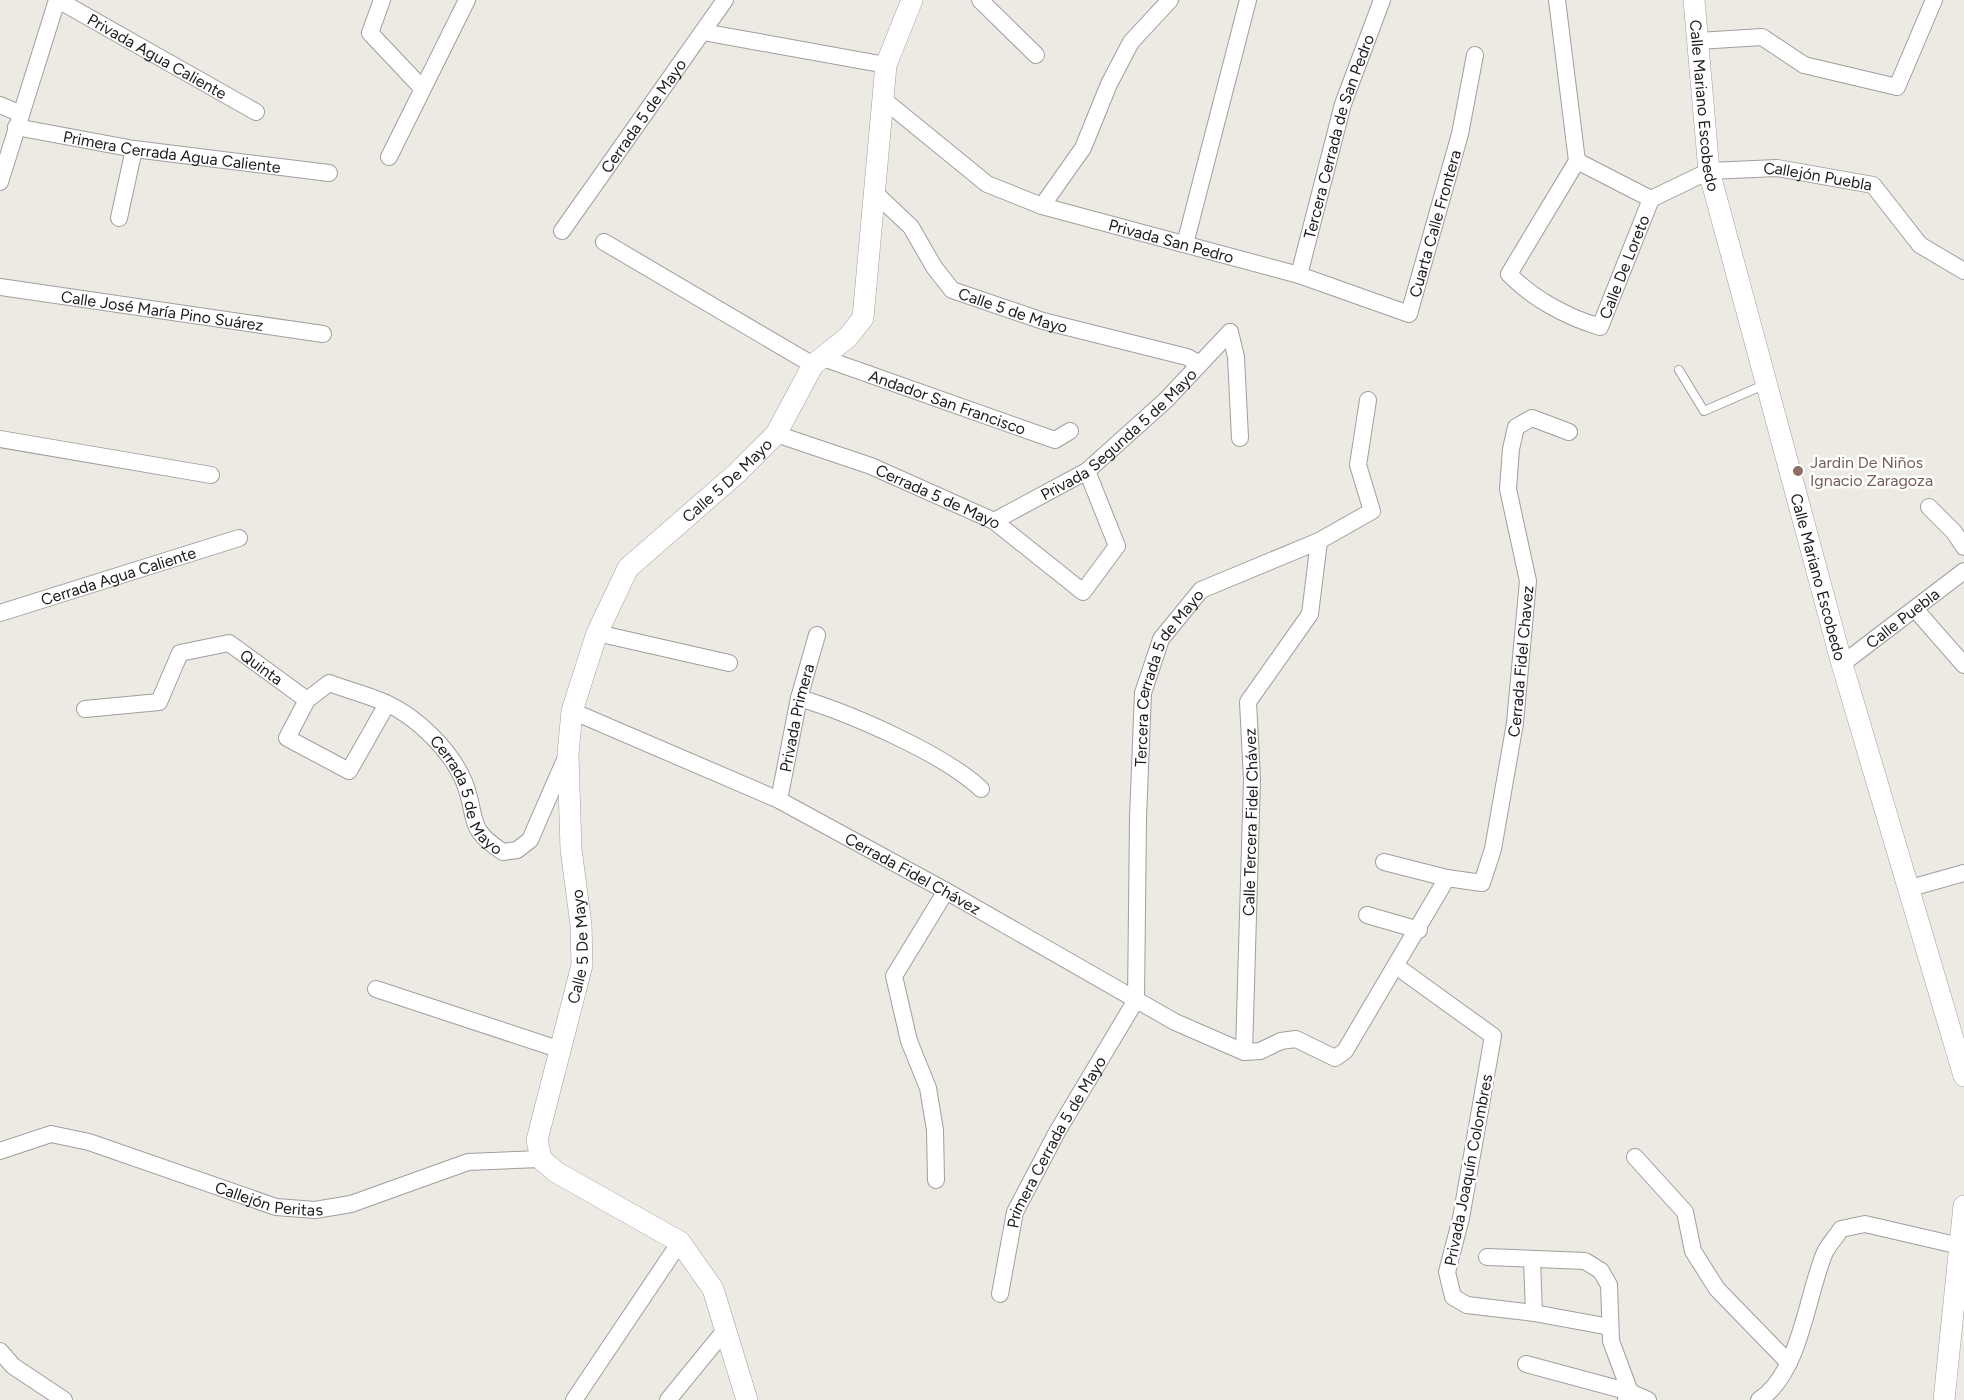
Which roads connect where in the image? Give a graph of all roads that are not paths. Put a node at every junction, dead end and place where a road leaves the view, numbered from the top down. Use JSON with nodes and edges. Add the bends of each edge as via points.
{"nodes":[{"id":1,"x":57,"y":0,"type":"edge"},
{"id":2,"x":382,"y":0,"type":"edge"},
{"id":3,"x":467,"y":0,"type":"edge"},
{"id":4,"x":725,"y":0,"type":"edge"},
{"id":5,"x":912,"y":0,"type":"edge"},
{"id":6,"x":980,"y":0,"type":"edge"},
{"id":7,"x":1170,"y":0,"type":"edge"},
{"id":8,"x":1248,"y":0,"type":"edge"},
{"id":9,"x":1382,"y":0,"type":"edge"},
{"id":10,"x":1557,"y":0,"type":"edge"},
{"id":11,"x":1694,"y":0,"type":"edge"},
{"id":12,"x":1934,"y":0,"type":"edge"},
{"id":13,"x":704,"y":32,"type":"junction"},
{"id":14,"x":1698,"y":41,"type":"junction"},
{"id":15,"x":1475,"y":54,"type":"dead end"},
{"id":16,"x":1036,"y":55,"type":"dead end"},
{"id":17,"x":886,"y":65,"type":"junction"},
{"id":18,"x":422,"y":88,"type":"junction"},
{"id":19,"x":884,"y":100,"type":"junction"},
{"id":20,"x":0,"y":105,"type":"edge"},
{"id":21,"x":256,"y":112,"type":"dead end"},
{"id":22,"x":18,"y":120,"type":"junction"},
{"id":23,"x":134,"y":149,"type":"junction"},
{"id":24,"x":389,"y":158,"type":"dead end"},
{"id":25,"x":1577,"y":161,"type":"junction"},
{"id":26,"x":1709,"y":171,"type":"junction"},
{"id":27,"x":329,"y":173,"type":"dead end"},
{"id":28,"x":0,"y":182,"type":"edge"},
{"id":29,"x":873,"y":191,"type":"junction"},
{"id":30,"x":1651,"y":199,"type":"junction"},
{"id":31,"x":1042,"y":206,"type":"junction"},
{"id":32,"x":119,"y":218,"type":"dead end"},
{"id":33,"x":562,"y":231,"type":"dead end"},
{"id":34,"x":604,"y":242,"type":"dead end"},
{"id":35,"x":1185,"y":244,"type":"junction"},
{"id":36,"x":1964,"y":271,"type":"edge"},
{"id":37,"x":1299,"y":275,"type":"junction"},
{"id":38,"x":0,"y":287,"type":"edge"},
{"id":39,"x":1409,"y":314,"type":"joint"},
{"id":40,"x":323,"y":334,"type":"dead end"},
{"id":41,"x":818,"y":361,"type":"junction"},
{"id":42,"x":1198,"y":363,"type":"junction"},
{"id":43,"x":1679,"y":370,"type":"dead end"},
{"id":44,"x":1766,"y":383,"type":"junction"},
{"id":45,"x":1368,"y":400,"type":"dead end"},
{"id":46,"x":1070,"y":431,"type":"dead end"},
{"id":47,"x":1569,"y":432,"type":"dead end"},
{"id":48,"x":776,"y":434,"type":"junction"},
{"id":49,"x":1240,"y":438,"type":"dead end"},
{"id":50,"x":0,"y":439,"type":"edge"},
{"id":51,"x":1087,"y":471,"type":"junction"},
{"id":52,"x":211,"y":475,"type":"dead end"},
{"id":53,"x":1929,"y":507,"type":"dead end"},
{"id":54,"x":994,"y":521,"type":"junction"},
{"id":55,"x":239,"y":538,"type":"dead end"},
{"id":56,"x":1319,"y":541,"type":"junction"},
{"id":57,"x":1964,"y":547,"type":"edge"},
{"id":58,"x":1964,"y":571,"type":"edge"},
{"id":59,"x":1915,"y":609,"type":"junction"},
{"id":60,"x":0,"y":613,"type":"edge"},
{"id":61,"x":597,"y":633,"type":"junction"},
{"id":62,"x":817,"y":635,"type":"dead end"},
{"id":63,"x":729,"y":663,"type":"dead end"},
{"id":64,"x":1842,"y":664,"type":"junction"},
{"id":65,"x":1964,"y":665,"type":"edge"},
{"id":66,"x":800,"y":698,"type":"junction"},
{"id":67,"x":307,"y":700,"type":"junction"},
{"id":68,"x":387,"y":704,"type":"junction"},
{"id":69,"x":85,"y":709,"type":"dead end"},
{"id":70,"x":572,"y":711,"type":"junction"},
{"id":71,"x":568,"y":754,"type":"junction"},
{"id":72,"x":981,"y":789,"type":"dead end"},
{"id":73,"x":779,"y":800,"type":"junction"},
{"id":74,"x":1384,"y":862,"type":"dead end"},
{"id":75,"x":1964,"y":873,"type":"edge"},
{"id":76,"x":1447,"y":878,"type":"junction"},
{"id":77,"x":1907,"y":888,"type":"junction"},
{"id":78,"x":946,"y":891,"type":"junction"},
{"id":79,"x":1367,"y":915,"type":"dead end"},
{"id":80,"x":1419,"y":930,"type":"junction"},
{"id":81,"x":1396,"y":966,"type":"junction"},
{"id":82,"x":376,"y":989,"type":"dead end"},
{"id":83,"x":1136,"y":1000,"type":"junction"},
{"id":84,"x":561,"y":1050,"type":"junction"},
{"id":85,"x":1244,"y":1052,"type":"junction"},
{"id":86,"x":1964,"y":1076,"type":"edge"},
{"id":87,"x":0,"y":1151,"type":"edge"},
{"id":88,"x":1635,"y":1157,"type":"dead end"},
{"id":89,"x":541,"y":1159,"type":"junction"},
{"id":90,"x":936,"y":1180,"type":"dead end"},
{"id":91,"x":1964,"y":1206,"type":"edge"},
{"id":92,"x":680,"y":1242,"type":"junction"},
{"id":93,"x":1960,"y":1246,"type":"junction"},
{"id":94,"x":1487,"y":1257,"type":"dead end"},
{"id":95,"x":1532,"y":1259,"type":"junction"},
{"id":96,"x":1000,"y":1294,"type":"dead end"},
{"id":97,"x":1534,"y":1313,"type":"junction"},
{"id":98,"x":1959,"y":1313,"type":"edge"},
{"id":99,"x":1610,"y":1327,"type":"junction"},
{"id":100,"x":726,"y":1329,"type":"junction"},
{"id":101,"x":0,"y":1351,"type":"edge"},
{"id":102,"x":1789,"y":1363,"type":"junction"},
{"id":103,"x":1526,"y":1364,"type":"dead end"},
{"id":104,"x":1628,"y":1396,"type":"edge"},
{"id":105,"x":64,"y":1400,"type":"edge"},
{"id":106,"x":574,"y":1400,"type":"edge"},
{"id":107,"x":668,"y":1400,"type":"edge"},
{"id":108,"x":747,"y":1400,"type":"edge"},
{"id":109,"x":1648,"y":1400,"type":"edge"},
{"id":110,"x":1759,"y":1400,"type":"edge"},
{"id":111,"x":1944,"y":1400,"type":"edge"}],
"edges":[{"from":1,"to":21,"type":"street","name":"Privada Agua Caliente"},
{"from":1,"to":22,"type":"street"},
{"from":2,"to":18,"type":"street","via":[[370,33]]},
{"from":3,"to":18,"type":"street"},
{"from":4,"to":13,"type":"street","name":"Cerrada 5 de Mayo"},
{"from":5,"to":17,"type":"street","name":"Calle 5 de Mayo"},
{"from":6,"to":16,"type":"street"},
{"from":7,"to":31,"type":"street","via":[[1131,42],[1108,84],[1083,148]]},
{"from":8,"to":35,"type":"street"},
{"from":9,"to":37,"type":"street","name":"Tercera Cerrada de San Pedro","via":[[1343,104]]},
{"from":10,"to":25,"type":"street"},
{"from":11,"to":14,"type":"street","name":"Calle Mariano Escobedo"},
{"from":12,"to":14,"type":"street","via":[[1896,87],[1804,65],[1762,37]]},
{"from":13,"to":17,"type":"street"},
{"from":13,"to":33,"type":"street","name":"Cerrada 5 de Mayo"},
{"from":14,"to":26,"type":"street","name":"Calle Mariano Escobedo"},
{"from":15,"to":39,"type":"street","name":"Cuarta Calle Frontera","via":[[1460,134]]},
{"from":17,"to":19,"type":"street","name":"Calle 5 de Mayo"},
{"from":18,"to":24,"type":"street"},
{"from":19,"to":29,"type":"street","name":"Calle 5 de Mayo"},
{"from":19,"to":31,"type":"street","name":"Privada San Pedro","via":[[987,184]]},
{"from":20,"to":22,"type":"street","name":"Primera Cerrada Agua Caliente"},
{"from":22,"to":23,"type":"street","name":"Primera Cerrada Agua Caliente"},
{"from":22,"to":28,"type":"street"},
{"from":23,"to":27,"type":"street","name":"Primera Cerrada Agua Caliente"},
{"from":23,"to":32,"type":"street"},
{"from":25,"to":30,"type":"street"},
{"from":25,"to":30,"type":"street","name":"Calle De Loreto","via":[[1509,274],[1525,290],[1579,321],[1600,327]]},
{"from":26,"to":30,"type":"street","name":"Calle De Loreto"},
{"from":26,"to":36,"type":"street","name":"Callejón Puebla","via":[[1777,168],[1873,185],[1920,245]]},
{"from":26,"to":44,"type":"street","name":"Calle Mariano Escobedo"},
{"from":29,"to":41,"type":"street","name":"Calle 5 de Mayo","via":[[863,318],[848,338]]},
{"from":29,"to":42,"type":"street","name":"Calle 5 de Mayo","via":[[911,227],[952,290],[1043,321]]},
{"from":31,"to":35,"type":"street","name":"Privada San Pedro"},
{"from":34,"to":41,"type":"street"},
{"from":35,"to":37,"type":"street","name":"Privada San Pedro"},
{"from":37,"to":39,"type":"street","name":"Privada San Pedro"},
{"from":38,"to":40,"type":"street","name":"Calle José María Pino Suárez"},
{"from":41,"to":46,"type":"street","name":"Andador San Francisco","via":[[1055,440]]},
{"from":41,"to":48,"type":"street","name":"Calle 5 de Mayo"},
{"from":42,"to":49,"type":"street","name":"Privada Segunda 5 de Mayo","via":[[1230,332],[1236,357]]},
{"from":42,"to":51,"type":"street","name":"Privada Segunda 5 de Mayo","via":[[1166,400]]},
{"from":43,"to":44,"type":"lane","via":[[1704,411]]},
{"from":44,"to":64,"type":"street","name":"Calle Mariano Escobedo"},
{"from":45,"to":56,"type":"street","name":"Tercera Cerrada 5 de Mayo","via":[[1358,465],[1372,511]]},
{"from":47,"to":76,"type":"street","name":"Cerrada Fidel Chavez","via":[[1532,418],[1516,427],[1508,489],[1528,581],[1515,723],[1493,849],[1482,883]]},
{"from":48,"to":54,"type":"street","name":"Cerrada 5 de Mayo","via":[[871,466]]},
{"from":48,"to":61,"type":"street","name":"Calle 5 De Mayo","via":[[628,568]]},
{"from":50,"to":52,"type":"street"},
{"from":51,"to":54,"type":"street","name":"Privada Segunda 5 de Mayo"},
{"from":51,"to":54,"type":"street","name":"Cerrada 5 de Mayo","via":[[1117,546],[1083,592]]},
{"from":53,"to":57,"type":"street"},
{"from":55,"to":60,"type":"street","name":"Cerrada Agua Caliente"},
{"from":56,"to":83,"type":"street","name":"Tercera Cerrada 5 de Mayo","via":[[1200,590],[1161,639],[1143,693]]},
{"from":56,"to":85,"type":"street","name":"Calle Tercera Fidel Chávez","via":[[1310,614],[1248,702],[1252,780]]},
{"from":58,"to":59,"type":"street","name":"Calle Puebla"},
{"from":59,"to":64,"type":"street","name":"Calle Puebla"},
{"from":59,"to":65,"type":"street"},
{"from":61,"to":63,"type":"street"},
{"from":61,"to":70,"type":"street","name":"Calle 5 De Mayo"},
{"from":62,"to":66,"type":"street","name":"Privada Primera"},
{"from":64,"to":77,"type":"street","name":"Calle Mariano Escobedo"},
{"from":66,"to":72,"type":"street","via":[[895,738],[966,775]]},
{"from":66,"to":73,"type":"street","name":"Privada Primera"},
{"from":67,"to":68,"type":"street","via":[[329,683]]},
{"from":67,"to":68,"type":"street","via":[[287,738],[350,771]]},
{"from":67,"to":69,"type":"street","name":"Quinta","via":[[229,643],[180,653],[159,702]]},
{"from":68,"to":71,"type":"street","name":"Cerrada 5 de Mayo","via":[[423,729],[447,754],[464,783],[482,838],[503,852],[517,850],[530,840]]},
{"from":70,"to":71,"type":"street","name":"Calle 5 De Mayo"},
{"from":70,"to":73,"type":"street","name":"Cerrada Fidel Chávez"},
{"from":71,"to":84,"type":"street","name":"Calle 5 De Mayo","via":[[571,849],[582,965]]},
{"from":73,"to":78,"type":"street","name":"Cerrada Fidel Chávez"},
{"from":74,"to":76,"type":"street","name":"Cerrada Fidel Chavez"},
{"from":75,"to":77,"type":"street"},
{"from":76,"to":80,"type":"street"},
{"from":77,"to":86,"type":"street","name":"Calle Mariano Escobedo"},
{"from":78,"to":83,"type":"street","name":"Cerrada Fidel Chávez"},
{"from":78,"to":90,"type":"street","via":[[894,976],[909,1041],[928,1088],[935,1130]]},
{"from":79,"to":80,"type":"street"},
{"from":80,"to":81,"type":"street"},
{"from":81,"to":85,"type":"street","via":[[1345,1051],[1335,1058],[1296,1039]]},
{"from":81,"to":97,"type":"street","name":"Privada Joaquín Colombres","via":[[1493,1036],[1461,1218],[1447,1272],[1453,1297],[1467,1305]]},
{"from":82,"to":84,"type":"street"},
{"from":83,"to":85,"type":"street","name":"Cerrada Fidel Chávez"},
{"from":83,"to":96,"type":"street","name":"Primera Cerrada 5 de Mayo","via":[[1057,1132],[1015,1212]]},
{"from":84,"to":89,"type":"street","name":"Calle 5 De Mayo","via":[[537,1140]]},
{"from":87,"to":89,"type":"street","name":"Callejón Peritas","via":[[51,1134],[89,1142],[276,1207],[315,1210],[351,1204],[468,1162]]},
{"from":88,"to":102,"type":"street","via":[[1685,1212],[1693,1251],[1718,1289]]},
{"from":89,"to":92,"type":"street","via":[[555,1172]]},
{"from":91,"to":93,"type":"street"},
{"from":92,"to":100,"type":"street","via":[[713,1289]]},
{"from":92,"to":106,"type":"street"},
{"from":93,"to":98,"type":"street"},
{"from":93,"to":102,"type":"street","via":[[1865,1224],[1841,1229],[1826,1251]]},
{"from":94,"to":95,"type":"street"},
{"from":95,"to":97,"type":"street"},
{"from":95,"to":99,"type":"street","via":[[1585,1261],[1601,1271],[1609,1285]]},
{"from":97,"to":99,"type":"street","name":"Privada Joaquín Colombres"},
{"from":98,"to":111,"type":"street"},
{"from":99,"to":104,"type":"street"},
{"from":100,"to":107,"type":"street"},
{"from":100,"to":108,"type":"street"},
{"from":101,"to":105,"type":"street","via":[[13,1366]]},
{"from":102,"to":110,"type":"street","via":[[1773,1391]]},
{"from":103,"to":104,"type":"street"},
{"from":104,"to":109,"type":"street"}]}
